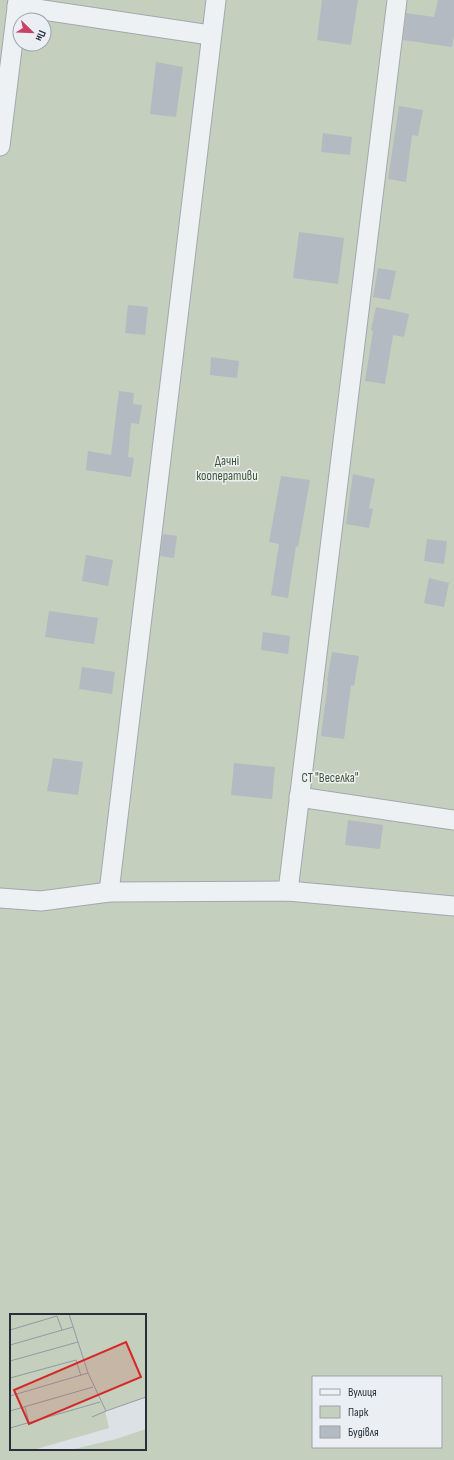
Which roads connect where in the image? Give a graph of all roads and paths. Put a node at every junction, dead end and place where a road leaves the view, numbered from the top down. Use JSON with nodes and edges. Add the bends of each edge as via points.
{"nodes":[{"id":1,"x":216,"y":0,"type":"edge"},
{"id":2,"x":397,"y":0,"type":"edge"},
{"id":3,"x":17,"y":3,"type":"edge"},
{"id":4,"x":210,"y":36,"type":"junction"},
{"id":5,"x":0,"y":146,"type":"edge"},
{"id":6,"x":299,"y":797,"type":"junction"},
{"id":7,"x":454,"y":820,"type":"edge"},
{"id":8,"x":288,"y":891,"type":"junction"},
{"id":9,"x":109,"y":892,"type":"junction"},
{"id":10,"x":0,"y":898,"type":"edge"},
{"id":11,"x":454,"y":906,"type":"edge"}],
"edges":[{"from":1,"to":4,"type":"street"},
{"from":2,"to":6,"type":"street"},
{"from":3,"to":4,"type":"street"},
{"from":3,"to":5,"type":"street"},
{"from":4,"to":9,"type":"street"},
{"from":6,"to":7,"type":"street"},
{"from":6,"to":8,"type":"street"},
{"from":8,"to":9,"type":"street"},
{"from":8,"to":11,"type":"street"},
{"from":9,"to":10,"type":"street","via":[[41,901]]}]}
